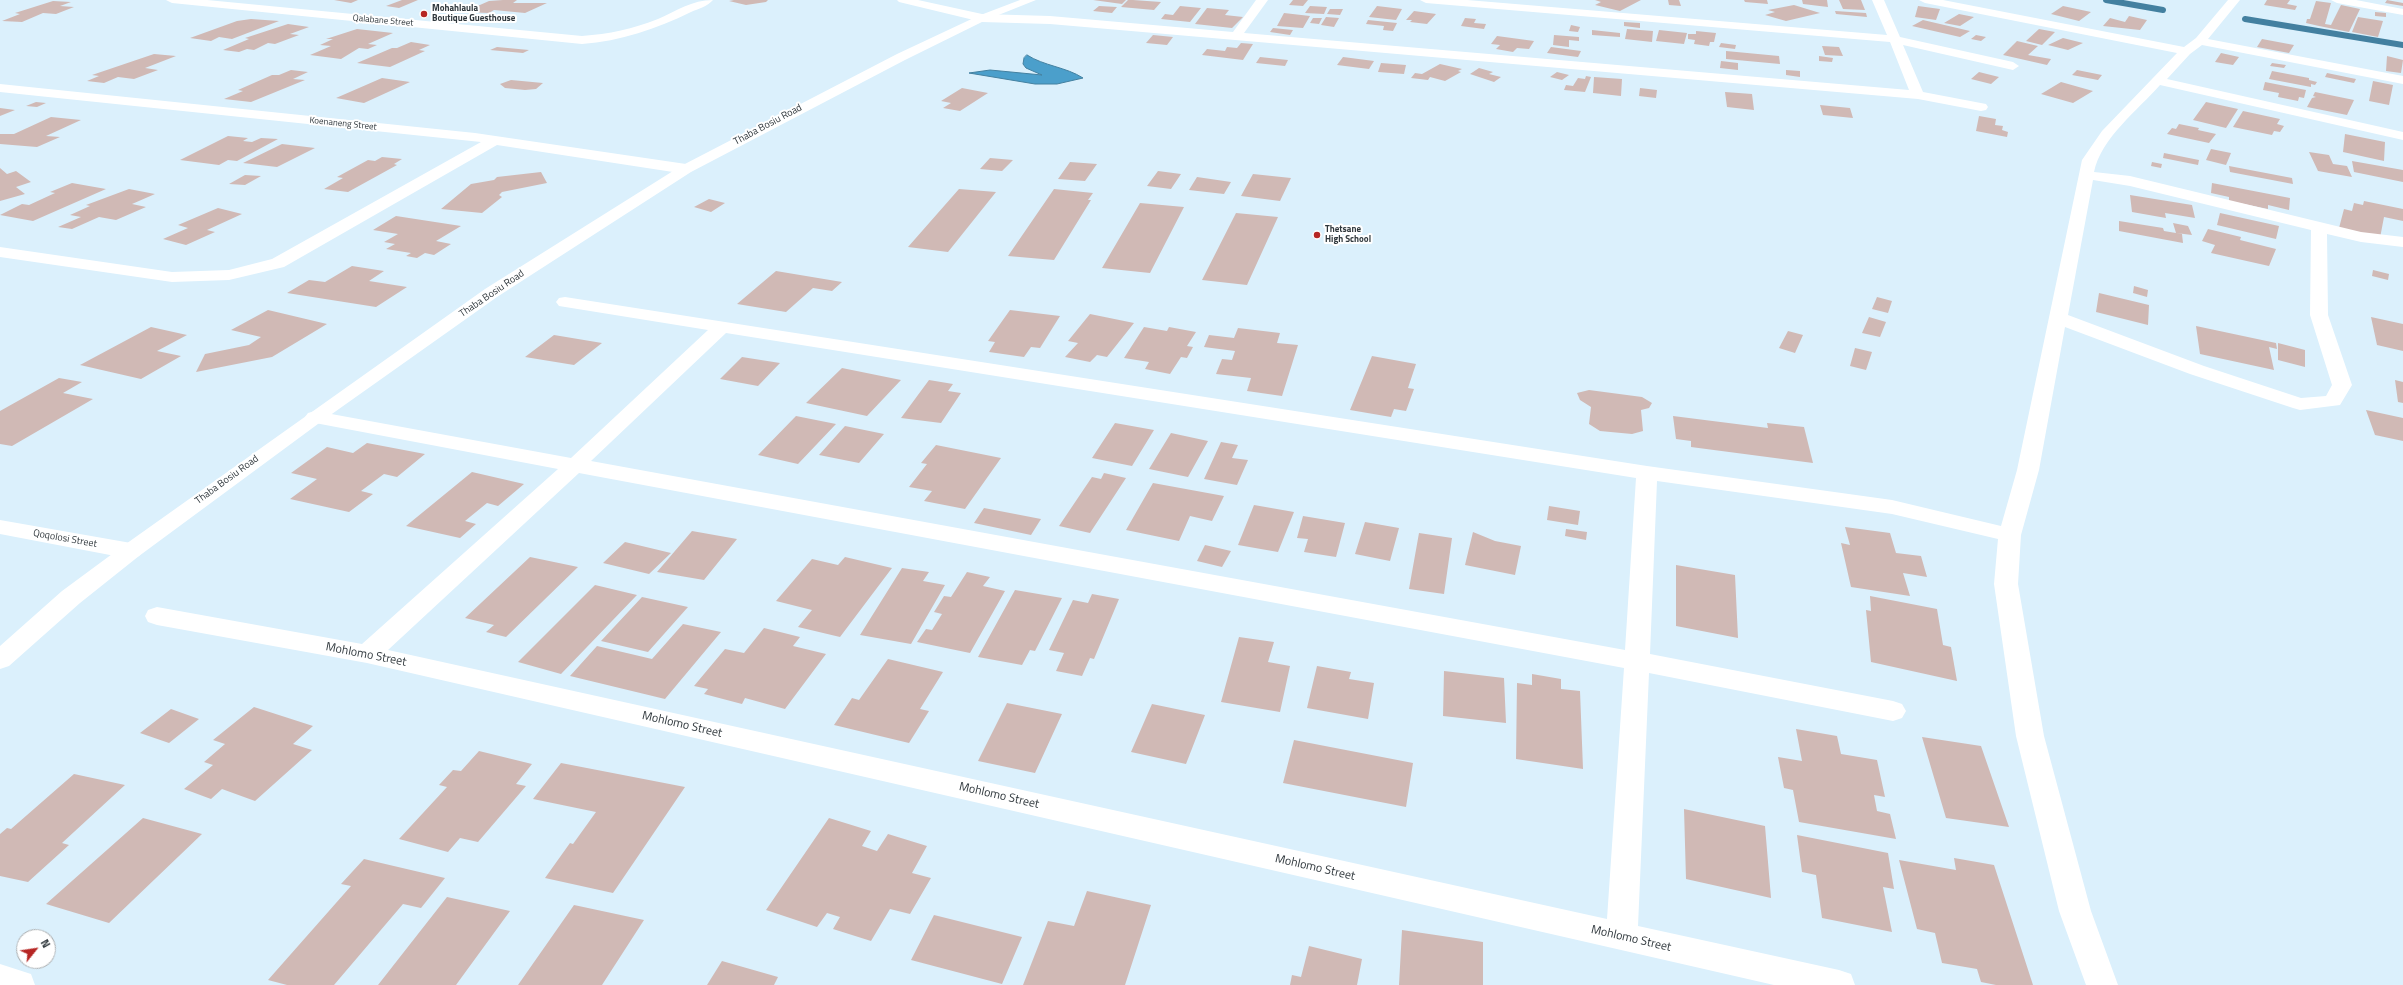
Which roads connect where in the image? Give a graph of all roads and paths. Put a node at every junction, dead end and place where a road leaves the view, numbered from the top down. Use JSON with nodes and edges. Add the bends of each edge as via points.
{"nodes":[{"id":1,"x":172,"y":0,"type":"edge"},
{"id":2,"x":707,"y":0,"type":"edge"},
{"id":3,"x":903,"y":0,"type":"edge"},
{"id":4,"x":1030,"y":0,"type":"edge"},
{"id":5,"x":1262,"y":0,"type":"edge"},
{"id":6,"x":1426,"y":0,"type":"edge"},
{"id":7,"x":1878,"y":0,"type":"edge"},
{"id":8,"x":1925,"y":0,"type":"edge"},
{"id":9,"x":2234,"y":0,"type":"edge"},
{"id":10,"x":2337,"y":0,"type":"edge"},
{"id":11,"x":2403,"y":12,"type":"edge"},
{"id":12,"x":982,"y":18,"type":"junction"},
{"id":13,"x":1236,"y":36,"type":"junction"},
{"id":14,"x":1893,"y":39,"type":"junction"},
{"id":15,"x":2193,"y":46,"type":"junction"},
{"id":16,"x":2013,"y":66,"type":"dead end"},
{"id":17,"x":2403,"y":80,"type":"edge"},
{"id":18,"x":2158,"y":81,"type":"junction"},
{"id":19,"x":0,"y":88,"type":"edge"},
{"id":20,"x":1918,"y":95,"type":"junction"},
{"id":21,"x":1981,"y":107,"type":"dead end"},
{"id":22,"x":2403,"y":136,"type":"edge"},
{"id":23,"x":495,"y":140,"type":"junction"},
{"id":24,"x":686,"y":169,"type":"junction"},
{"id":25,"x":2086,"y":175,"type":"junction"},
{"id":26,"x":2319,"y":227,"type":"junction"},
{"id":27,"x":2403,"y":242,"type":"edge"},
{"id":28,"x":0,"y":252,"type":"edge"},
{"id":29,"x":565,"y":302,"type":"dead end"},
{"id":30,"x":2057,"y":317,"type":"junction"},
{"id":31,"x":722,"y":327,"type":"junction"},
{"id":32,"x":315,"y":417,"type":"junction"},
{"id":33,"x":575,"y":465,"type":"junction"},
{"id":34,"x":1647,"y":473,"type":"junction"},
{"id":35,"x":0,"y":527,"type":"edge"},
{"id":36,"x":2010,"y":535,"type":"junction"},
{"id":37,"x":131,"y":551,"type":"junction"},
{"id":38,"x":157,"y":616,"type":"dead end"},
{"id":39,"x":367,"y":654,"type":"junction"},
{"id":40,"x":0,"y":660,"type":"edge"},
{"id":41,"x":1636,"y":661,"type":"junction"},
{"id":42,"x":1893,"y":711,"type":"dead end"},
{"id":43,"x":1622,"y":937,"type":"junction"},
{"id":44,"x":0,"y":979,"type":"edge"},
{"id":45,"x":19,"y":985,"type":"edge"},
{"id":46,"x":1838,"y":985,"type":"edge"},
{"id":47,"x":2102,"y":985,"type":"edge"}],
"edges":[{"from":1,"to":2,"type":"street","name":"Qalabane Street","via":[[582,40],[603,39],[633,32]]},
{"from":3,"to":12,"type":"street"},
{"from":4,"to":12,"type":"street","name":"Thaba Bosiu Road"},
{"from":5,"to":13,"type":"street"},
{"from":6,"to":14,"type":"street"},
{"from":7,"to":14,"type":"street"},
{"from":8,"to":15,"type":"street"},
{"from":9,"to":15,"type":"street"},
{"from":10,"to":11,"type":"street"},
{"from":12,"to":13,"type":"street","via":[[1050,20]]},
{"from":12,"to":24,"type":"street","name":"Thaba Bosiu Road","via":[[807,104]]},
{"from":13,"to":20,"type":"street"},
{"from":14,"to":16,"type":"street"},
{"from":14,"to":20,"type":"street"},
{"from":15,"to":17,"type":"street"},
{"from":15,"to":18,"type":"street"},
{"from":18,"to":22,"type":"street"},
{"from":18,"to":25,"type":"street","via":[[2107,134],[2089,160]]},
{"from":19,"to":23,"type":"street","name":"Koenaneng Street"},
{"from":20,"to":21,"type":"street"},
{"from":23,"to":24,"type":"street","name":"Koenaneng Street"},
{"from":23,"to":28,"type":"street","via":[[278,264],[229,275],[172,277]]},
{"from":24,"to":32,"type":"street","name":"Thaba Bosiu Road","via":[[491,293]]},
{"from":25,"to":26,"type":"street","via":[[2130,181]]},
{"from":25,"to":30,"type":"street"},
{"from":26,"to":27,"type":"street","via":[[2361,237]]},
{"from":26,"to":30,"type":"street","via":[[2319,315],[2342,385],[2333,401],[2300,404],[2197,370]]},
{"from":29,"to":31,"type":"street"},
{"from":30,"to":36,"type":"street","via":[[2028,470]]},
{"from":31,"to":33,"type":"street"},
{"from":31,"to":34,"type":"street"},
{"from":32,"to":33,"type":"street"},
{"from":32,"to":37,"type":"street","name":"Thaba Bosiu Road"},
{"from":33,"to":39,"type":"street"},
{"from":33,"to":41,"type":"street"},
{"from":34,"to":36,"type":"street","via":[[1892,507]]},
{"from":34,"to":41,"type":"street"},
{"from":35,"to":37,"type":"street","name":"Qoqolosi Street"},
{"from":36,"to":47,"type":"street","via":[[2006,584],[2030,736],[2075,911]]},
{"from":37,"to":40,"type":"street","name":"Thaba Bosiu Road","via":[[71,598]]},
{"from":38,"to":39,"type":"street","name":"Mohlomo Street"},
{"from":39,"to":43,"type":"street","name":"Mohlomo Street"},
{"from":41,"to":42,"type":"street"},
{"from":41,"to":43,"type":"street"},
{"from":43,"to":46,"type":"street","name":"Mohlomo Street"},
{"from":44,"to":45,"type":"street"}]}
